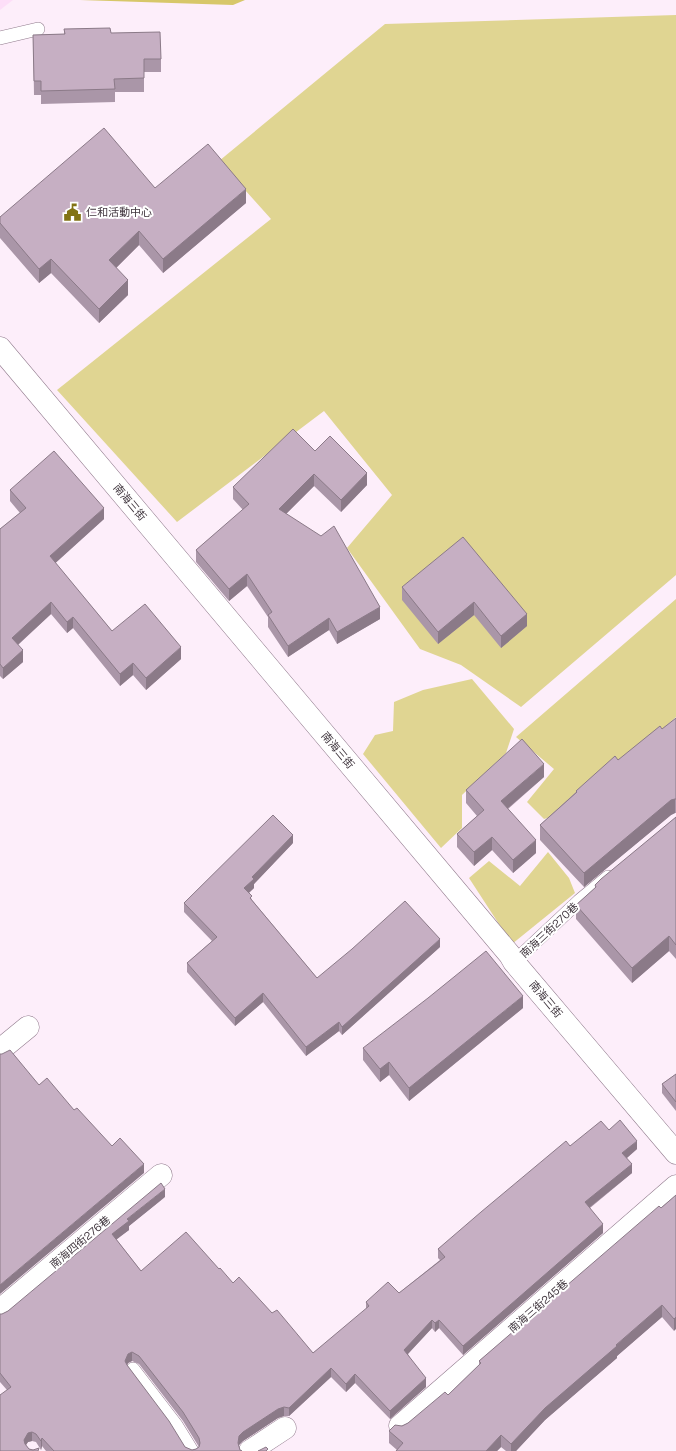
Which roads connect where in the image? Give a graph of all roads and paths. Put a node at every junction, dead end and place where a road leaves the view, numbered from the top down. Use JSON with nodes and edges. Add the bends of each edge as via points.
{"nodes":[{"id":1,"x":38,"y":29,"type":"dead end"},
{"id":2,"x":0,"y":38,"type":"edge"},
{"id":3,"x":0,"y":348,"type":"edge"},
{"id":4,"x":615,"y":871,"type":"edge"},
{"id":5,"x":514,"y":962,"type":"junction"},
{"id":6,"x":28,"y":1027,"type":"dead end"},
{"id":7,"x":0,"y":1050,"type":"edge"},
{"id":8,"x":676,"y":1153,"type":"edge"},
{"id":9,"x":161,"y":1175,"type":"dead end"},
{"id":10,"x":676,"y":1186,"type":"edge"},
{"id":11,"x":0,"y":1310,"type":"edge"},
{"id":12,"x":133,"y":1369,"type":"dead end"},
{"id":13,"x":400,"y":1426,"type":"edge"},
{"id":14,"x":285,"y":1428,"type":"dead end"},
{"id":15,"x":192,"y":1451,"type":"edge"},
{"id":16,"x":250,"y":1451,"type":"edge"}],
"edges":[{"from":1,"to":2,"type":"lane"},
{"from":3,"to":5,"type":"street","name":"南海三街"},
{"from":4,"to":5,"type":"lane","name":"南海三街270巷"},
{"from":5,"to":8,"type":"street","name":"南海三街"},
{"from":6,"to":7,"type":"street"},
{"from":9,"to":11,"type":"street","name":"南海四街276巷"},
{"from":10,"to":13,"type":"street","name":"南海三街245巷"},
{"from":12,"to":15,"type":"lane","via":[[176,1425]]},
{"from":14,"to":16,"type":"street"}]}
